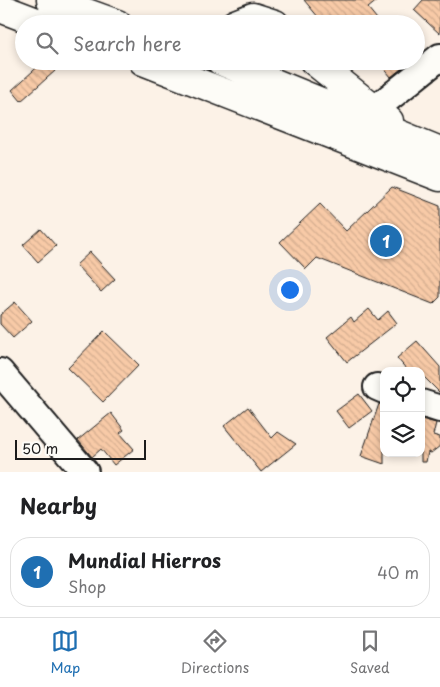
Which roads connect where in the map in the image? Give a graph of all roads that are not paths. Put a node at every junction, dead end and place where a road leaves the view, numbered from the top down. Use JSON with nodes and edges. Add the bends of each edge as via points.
{"nodes":[{"id":1,"x":51,"y":0,"type":"edge"},
{"id":2,"x":0,"y":8,"type":"edge"},
{"id":3,"x":18,"y":15,"type":"edge"},
{"id":4,"x":92,"y":15,"type":"edge"},
{"id":5,"x":440,"y":57,"type":"edge"},
{"id":6,"x":425,"y":69,"type":"edge"},
{"id":7,"x":167,"y":70,"type":"edge"},
{"id":8,"x":213,"y":70,"type":"edge"},
{"id":9,"x":243,"y":70,"type":"edge"},
{"id":10,"x":325,"y":70,"type":"edge"},
{"id":11,"x":424,"y":70,"type":"edge"},
{"id":12,"x":214,"y":88,"type":"junction"},
{"id":13,"x":375,"y":109,"type":"junction"},
{"id":14,"x":406,"y":138,"type":"junction"},
{"id":15,"x":440,"y":150,"type":"edge"},
{"id":16,"x":440,"y":177,"type":"edge"},
{"id":17,"x":0,"y":372,"type":"edge"},
{"id":18,"x":425,"y":404,"type":"edge"},
{"id":19,"x":440,"y":409,"type":"edge"},
{"id":20,"x":85,"y":472,"type":"edge"}],
"edges":[{"from":1,"to":4,"type":"highway"},
{"from":2,"to":3,"type":"highway"},
{"from":5,"to":6,"type":"street"},
{"from":7,"to":12,"type":"highway"},
{"from":8,"to":12,"type":"highway"},
{"from":9,"to":14,"type":"highway"},
{"from":10,"to":13,"type":"highway"},
{"from":11,"to":13,"type":"street"},
{"from":12,"to":16,"type":"highway"},
{"from":13,"to":14,"type":"highway"},
{"from":14,"to":15,"type":"highway"},
{"from":17,"to":20,"type":"street"},
{"from":18,"to":19,"type":"street"}]}
